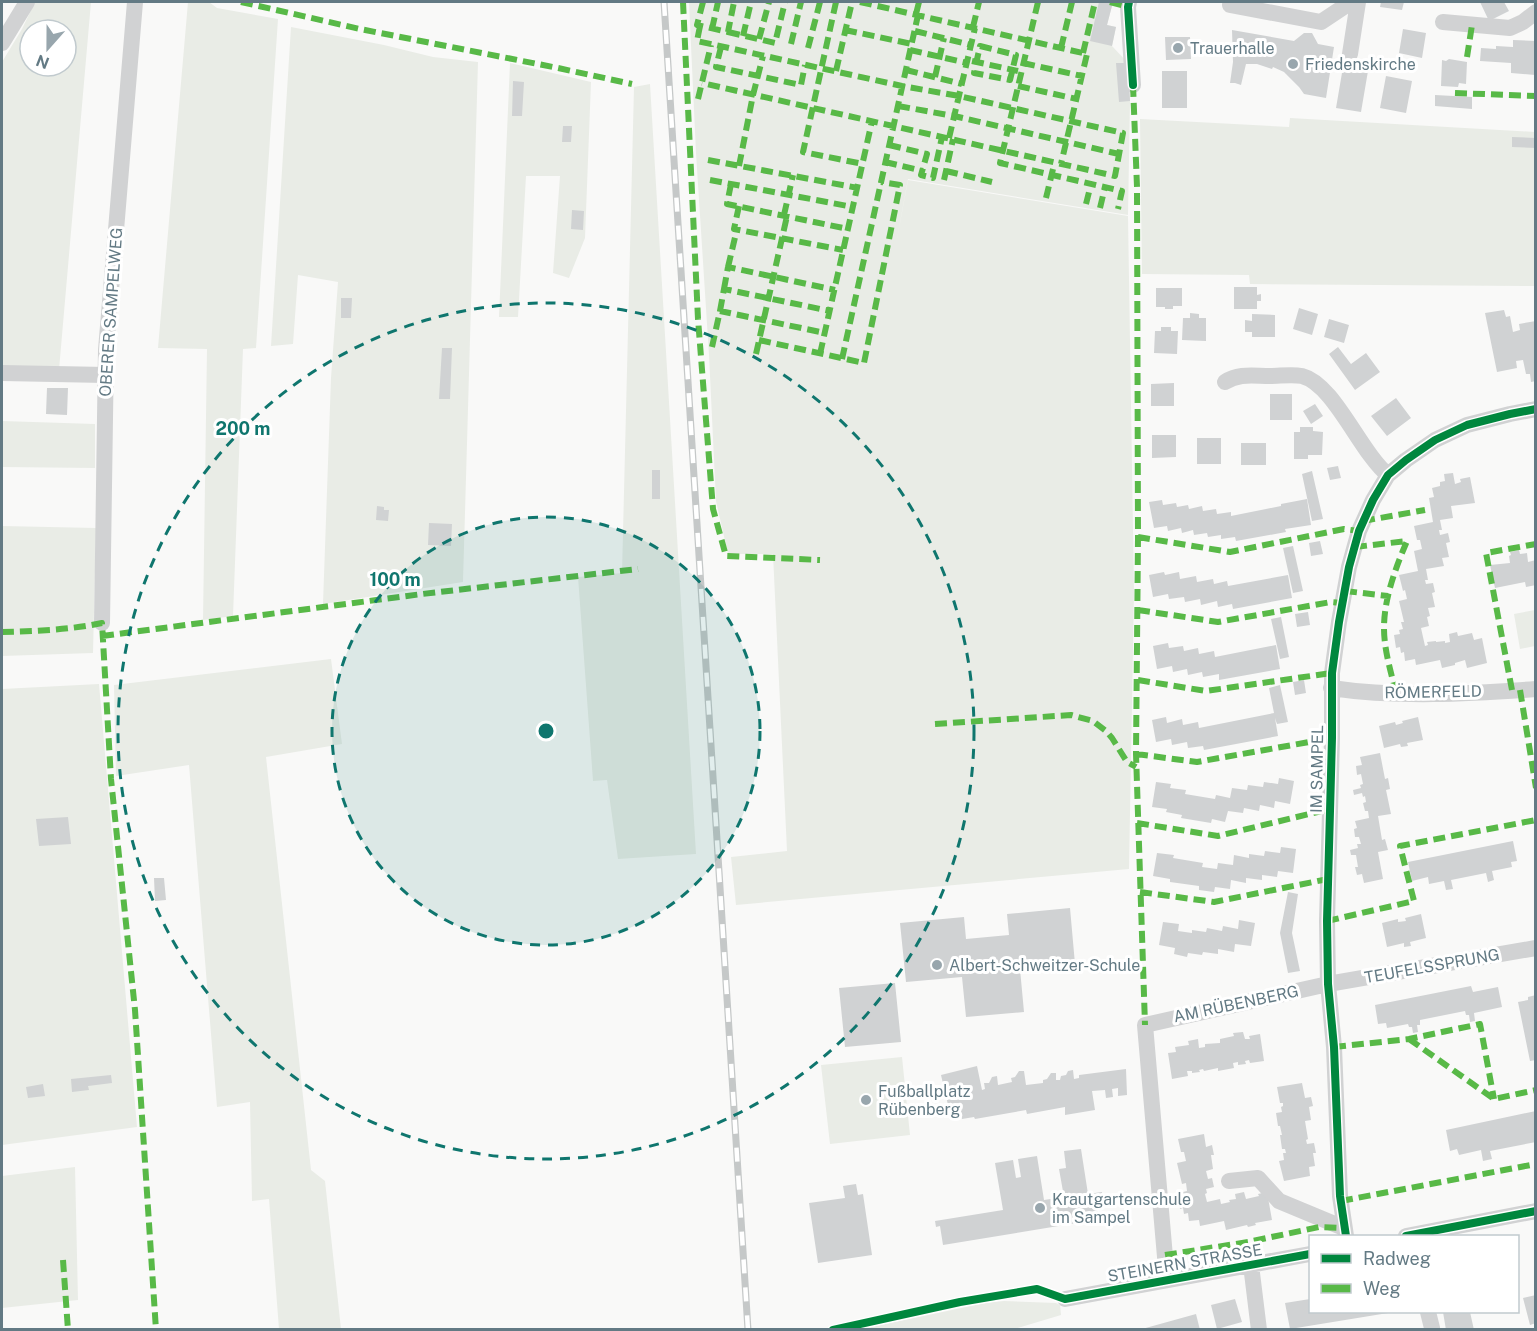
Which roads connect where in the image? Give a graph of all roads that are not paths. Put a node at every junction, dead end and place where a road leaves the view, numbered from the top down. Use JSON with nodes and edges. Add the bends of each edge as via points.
{"nodes":[{"id":1,"x":27,"y":2,"type":"edge"},
{"id":2,"x":135,"y":2,"type":"edge"},
{"id":3,"x":1129,"y":2,"type":"edge"},
{"id":4,"x":1351,"y":2,"type":"edge"},
{"id":5,"x":1358,"y":2,"type":"edge"},
{"id":6,"x":1230,"y":5,"type":"dead end"},
{"id":7,"x":1536,"y":12,"type":"edge"},
{"id":8,"x":1443,"y":22,"type":"dead end"},
{"id":9,"x":2,"y":43,"type":"edge"},
{"id":10,"x":1350,"y":54,"type":"dead end"},
{"id":11,"x":1133,"y":85,"type":"dead end"},
{"id":12,"x":2,"y":373,"type":"edge"},
{"id":13,"x":106,"y":375,"type":"junction"},
{"id":14,"x":1225,"y":382,"type":"dead end"},
{"id":15,"x":1536,"y":409,"type":"edge"},
{"id":16,"x":1388,"y":475,"type":"junction"},
{"id":17,"x":102,"y":623,"type":"dead end"},
{"id":18,"x":1331,"y":688,"type":"junction"},
{"id":19,"x":1536,"y":689,"type":"edge"},
{"id":20,"x":1536,"y":948,"type":"edge"},
{"id":21,"x":1328,"y":984,"type":"junction"},
{"id":22,"x":1229,"y":1181,"type":"dead end"},
{"id":23,"x":1536,"y":1211,"type":"edge"},
{"id":24,"x":1345,"y":1232,"type":"edge"},
{"id":25,"x":1416,"y":1235,"type":"edge"},
{"id":26,"x":1309,"y":1254,"type":"edge"},
{"id":27,"x":1251,"y":1265,"type":"junction"},
{"id":28,"x":1167,"y":1280,"type":"junction"},
{"id":29,"x":1065,"y":1299,"type":"dead end"},
{"id":30,"x":1428,"y":1313,"type":"edge"},
{"id":31,"x":1259,"y":1329,"type":"edge"},
{"id":32,"x":1430,"y":1329,"type":"edge"}],
"edges":[{"from":1,"to":9,"type":"street"},
{"from":2,"to":13,"type":"street","name":"OBERER SAMPELWEG"},
{"from":3,"to":11,"type":"street"},
{"from":4,"to":6,"type":"street","via":[[1321,22]]},
{"from":5,"to":10,"type":"street"},
{"from":7,"to":8,"type":"street","via":[[1510,28]]},
{"from":12,"to":13,"type":"street"},
{"from":13,"to":17,"type":"street","name":"OBERER SAMPELWEG"},
{"from":14,"to":16,"type":"street","via":[[1243,376],[1301,376],[1314,381]]},
{"from":15,"to":16,"type":"street","name":"IM SAMPEL","via":[[1467,425],[1434,440]]},
{"from":16,"to":18,"type":"street","name":"IM SAMPEL","via":[[1359,531],[1349,567]]},
{"from":18,"to":19,"type":"street","name":"RÖMERFELD","via":[[1364,693],[1432,694]]},
{"from":18,"to":21,"type":"street","name":"IM SAMPEL"},
{"from":20,"to":21,"type":"street","name":"TEUFELSSPRUNG"},
{"from":21,"to":24,"type":"street","name":"IM SAMPEL"},
{"from":21,"to":28,"type":"street","name":"AM RÜBENBERG","via":[[1145,1025]]},
{"from":22,"to":24,"type":"street","via":[[1258,1178],[1279,1201]]},
{"from":23,"to":25,"type":"street"},
{"from":26,"to":27,"type":"street","name":"STEINERN STRASSE"},
{"from":27,"to":28,"type":"street","name":"STEINERN STRASSE"},
{"from":27,"to":31,"type":"street"},
{"from":28,"to":29,"type":"street","name":"STEINERN STRASSE"},
{"from":30,"to":32,"type":"street"}]}
